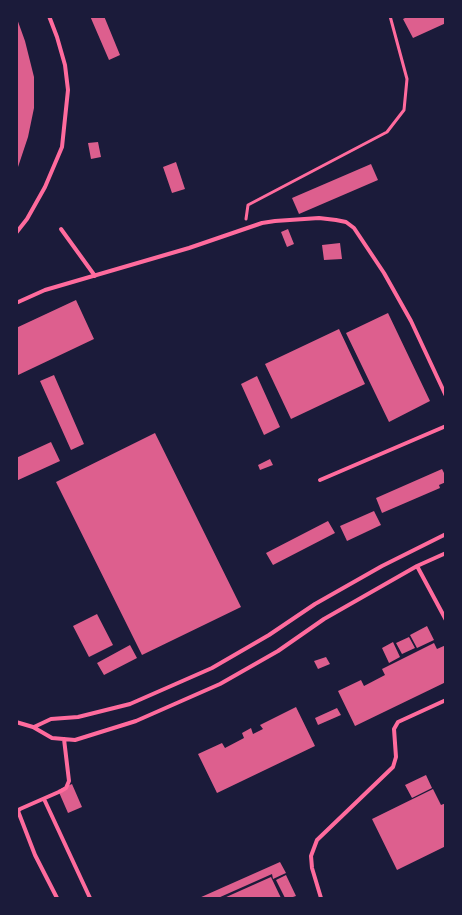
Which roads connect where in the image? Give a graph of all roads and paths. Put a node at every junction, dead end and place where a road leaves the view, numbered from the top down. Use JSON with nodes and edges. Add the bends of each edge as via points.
{"nodes":[{"id":1,"x":50,"y":16,"type":"edge"},
{"id":2,"x":390,"y":16,"type":"edge"},
{"id":3,"x":61,"y":229,"type":"dead end"},
{"id":4,"x":244,"y":229,"type":"junction"},
{"id":5,"x":16,"y":233,"type":"edge"},
{"id":6,"x":95,"y":276,"type":"junction"},
{"id":7,"x":16,"y":303,"type":"edge"},
{"id":8,"x":446,"y":396,"type":"edge"},
{"id":9,"x":446,"y":426,"type":"edge"},
{"id":10,"x":320,"y":480,"type":"dead end"},
{"id":11,"x":446,"y":534,"type":"edge"},
{"id":12,"x":446,"y":553,"type":"edge"},
{"id":13,"x":417,"y":566,"type":"junction"},
{"id":14,"x":446,"y":620,"type":"edge"},
{"id":15,"x":446,"y":700,"type":"edge"},
{"id":16,"x":16,"y":722,"type":"edge"},
{"id":17,"x":33,"y":727,"type":"junction"},
{"id":18,"x":63,"y":739,"type":"junction"},
{"id":19,"x":44,"y":799,"type":"junction"},
{"id":20,"x":57,"y":898,"type":"edge"},
{"id":21,"x":90,"y":898,"type":"edge"},
{"id":22,"x":321,"y":898,"type":"edge"}],
"edges":[{"from":1,"to":5,"type":"lane","via":[[68,90],[62,147],[45,187]]},
{"from":2,"to":4,"type":"path","via":[[407,79],[405,110],[387,132],[248,205]]},
{"from":3,"to":6,"type":"lane"},
{"from":4,"to":6,"type":"lane"},
{"from":4,"to":8,"type":"lane","via":[[275,221],[319,218],[346,222],[354,228],[411,321]]},
{"from":6,"to":7,"type":"lane"},
{"from":9,"to":10,"type":"lane"},
{"from":11,"to":17,"type":"lane","via":[[315,604],[212,668],[130,704],[78,717],[51,719]]},
{"from":12,"to":13,"type":"lane"},
{"from":13,"to":14,"type":"lane"},
{"from":13,"to":18,"type":"lane","via":[[220,684],[136,721],[75,740]]},
{"from":15,"to":22,"type":"lane","via":[[398,722],[394,729],[393,766],[317,840],[311,856]]},
{"from":16,"to":17,"type":"lane"},
{"from":17,"to":18,"type":"lane","via":[[52,738]]},
{"from":18,"to":19,"type":"lane","via":[[69,781],[66,788]]},
{"from":19,"to":20,"type":"lane","via":[[18,811]]},
{"from":19,"to":21,"type":"lane"}]}
